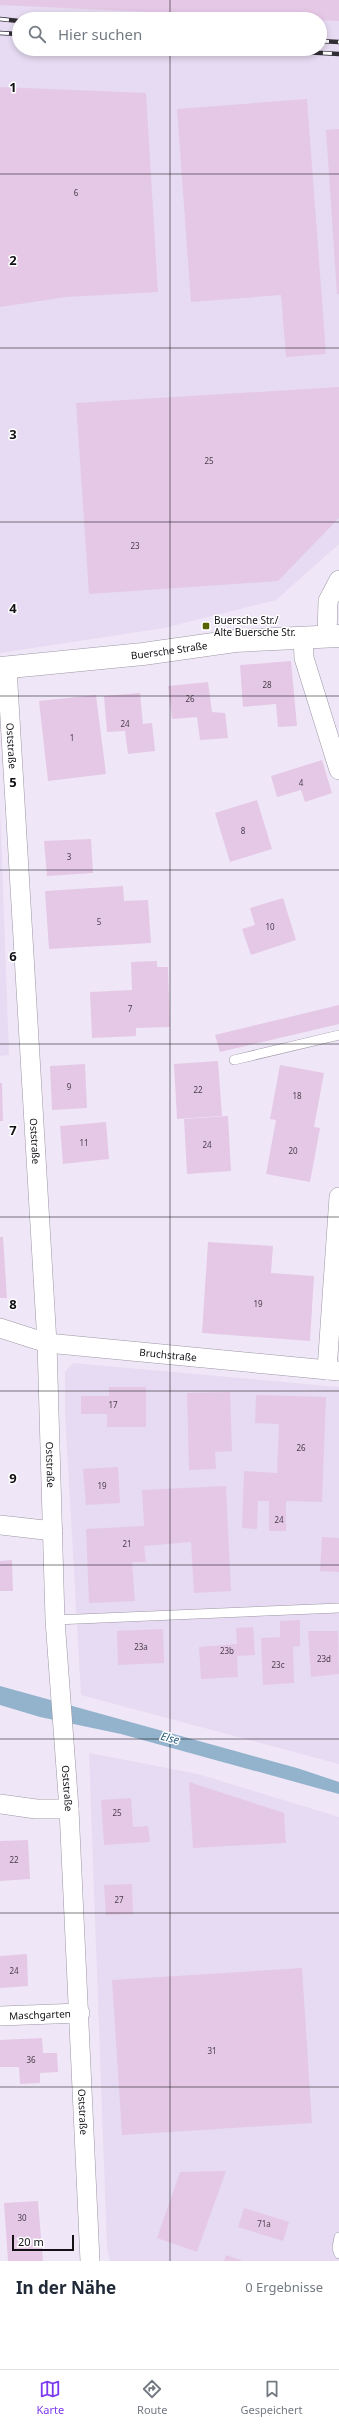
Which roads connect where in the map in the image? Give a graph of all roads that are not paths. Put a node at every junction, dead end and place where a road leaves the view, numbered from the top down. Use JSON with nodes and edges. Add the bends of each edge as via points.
{"nodes":[{"id":1,"x":339,"y":580,"type":"edge"},
{"id":2,"x":333,"y":636,"type":"edge"},
{"id":3,"x":303,"y":637,"type":"junction"},
{"id":4,"x":4,"y":668,"type":"edge"},
{"id":5,"x":339,"y":770,"type":"edge"},
{"id":6,"x":339,"y":1035,"type":"edge"},
{"id":7,"x":234,"y":1060,"type":"dead end"},
{"id":8,"x":339,"y":1197,"type":"edge"},
{"id":9,"x":0,"y":1328,"type":"edge"},
{"id":10,"x":47,"y":1343,"type":"junction"},
{"id":11,"x":333,"y":1371,"type":"edge"},
{"id":12,"x":0,"y":1525,"type":"edge"},
{"id":13,"x":53,"y":1531,"type":"junction"},
{"id":14,"x":339,"y":1608,"type":"edge"},
{"id":15,"x":55,"y":1620,"type":"junction"},
{"id":16,"x":0,"y":1804,"type":"edge"},
{"id":17,"x":69,"y":1809,"type":"junction"},
{"id":18,"x":80,"y":2013,"type":"junction"},
{"id":19,"x":0,"y":2016,"type":"edge"},
{"id":20,"x":339,"y":2237,"type":"edge"},
{"id":21,"x":339,"y":2254,"type":"edge"},
{"id":22,"x":90,"y":2261,"type":"edge"}],
"edges":[{"from":1,"to":2,"type":"street","via":[[328,601]]},
{"from":2,"to":3,"type":"main road","name":"Buersche Straße"},
{"from":3,"to":4,"type":"main road","name":"Buersche Straße","via":[[235,641],[143,654]]},
{"from":3,"to":5,"type":"street","via":[[304,658]]},
{"from":4,"to":10,"type":"street","name":"Oststraße"},
{"from":6,"to":7,"type":"lane"},
{"from":8,"to":11,"type":"street"},
{"from":9,"to":10,"type":"street","name":"Bruchstraße"},
{"from":10,"to":11,"type":"street","name":"Bruchstraße"},
{"from":10,"to":13,"type":"street","name":"Oststraße"},
{"from":12,"to":13,"type":"street"},
{"from":13,"to":15,"type":"street","name":"Oststraße"},
{"from":14,"to":15,"type":"lane"},
{"from":15,"to":17,"type":"street","name":"Oststraße"},
{"from":16,"to":17,"type":"street","via":[[36,1809]]},
{"from":17,"to":18,"type":"street","name":"Oststraße"},
{"from":18,"to":19,"type":"street","name":"Maschgarten"},
{"from":18,"to":22,"type":"street","name":"Oststraße"},
{"from":20,"to":21,"type":"lane"}]}
